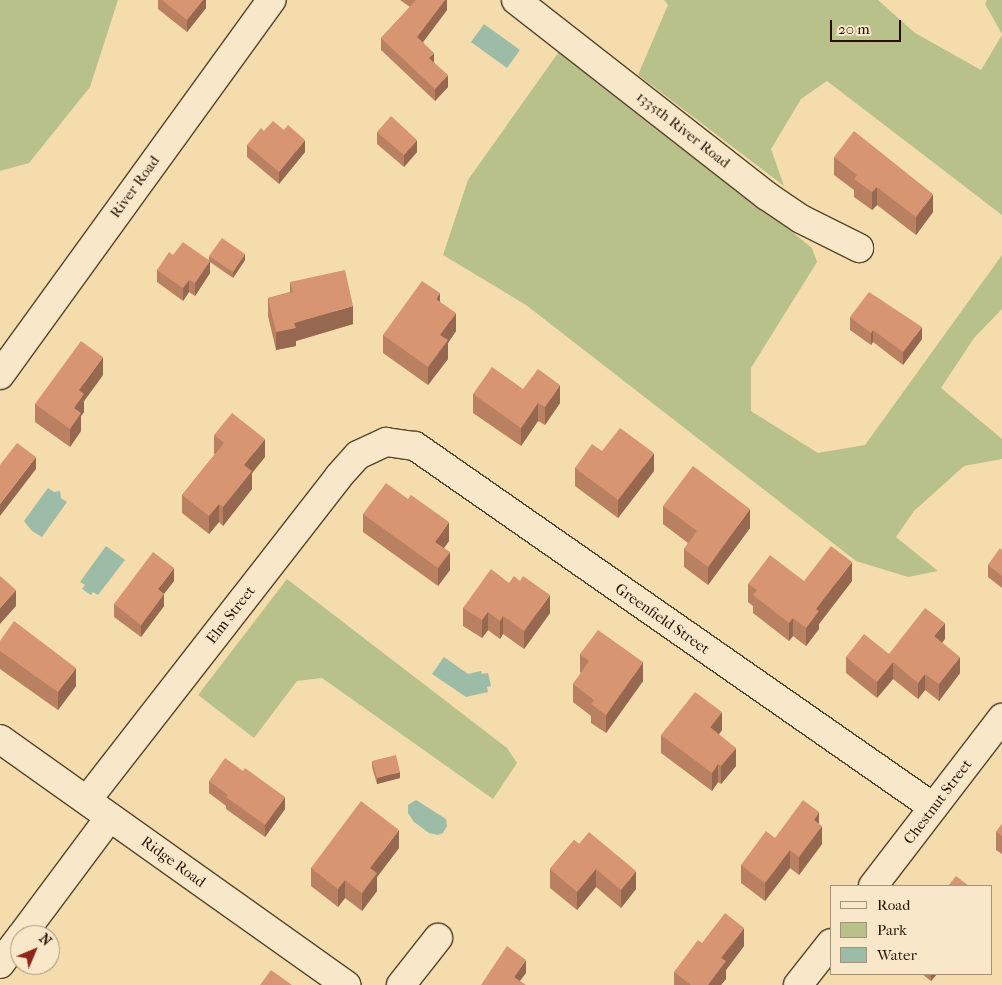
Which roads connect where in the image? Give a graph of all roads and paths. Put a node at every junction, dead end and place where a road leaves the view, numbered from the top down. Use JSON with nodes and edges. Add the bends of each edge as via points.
{"nodes":[{"id":1,"x":271,"y":0,"type":"edge"},
{"id":2,"x":516,"y":0,"type":"edge"},
{"id":3,"x":859,"y":248,"type":"dead end"},
{"id":4,"x":0,"y":375,"type":"edge"},
{"id":5,"x":386,"y":442,"type":"joint"},
{"id":6,"x":1002,"y":718,"type":"edge"},
{"id":7,"x":0,"y":739,"type":"edge"},
{"id":8,"x":87,"y":800,"type":"junction"},
{"id":9,"x":933,"y":807,"type":"junction"},
{"id":10,"x":110,"y":817,"type":"junction"},
{"id":11,"x":875,"y":885,"type":"edge"},
{"id":12,"x":29,"y":925,"type":"edge"},
{"id":13,"x":438,"y":938,"type":"dead end"},
{"id":14,"x":830,"y":943,"type":"edge"},
{"id":15,"x":10,"y":951,"type":"edge"},
{"id":16,"x":0,"y":964,"type":"edge"},
{"id":17,"x":346,"y":985,"type":"edge"},
{"id":18,"x":402,"y":985,"type":"edge"},
{"id":19,"x":798,"y":985,"type":"edge"}],
"edges":[{"from":1,"to":4,"type":"street","name":"River Road"},
{"from":2,"to":3,"type":"street","name":"1335th River Road","via":[[767,196]]},
{"from":5,"to":8,"type":"street","name":"Elm Street","via":[[358,454],[339,476]]},
{"from":5,"to":9,"type":"street","name":"Greenfield Street","via":[[415,446]]},
{"from":6,"to":9,"type":"street","name":"Chestnut Street"},
{"from":7,"to":8,"type":"street","name":"Ridge Road"},
{"from":8,"to":10,"type":"street","name":"Ridge Road"},
{"from":9,"to":11,"type":"street","name":"Chestnut Street"},
{"from":10,"to":12,"type":"street"},
{"from":10,"to":17,"type":"street","name":"Ridge Road"},
{"from":13,"to":18,"type":"street"},
{"from":14,"to":19,"type":"street"},
{"from":15,"to":16,"type":"street"}]}
